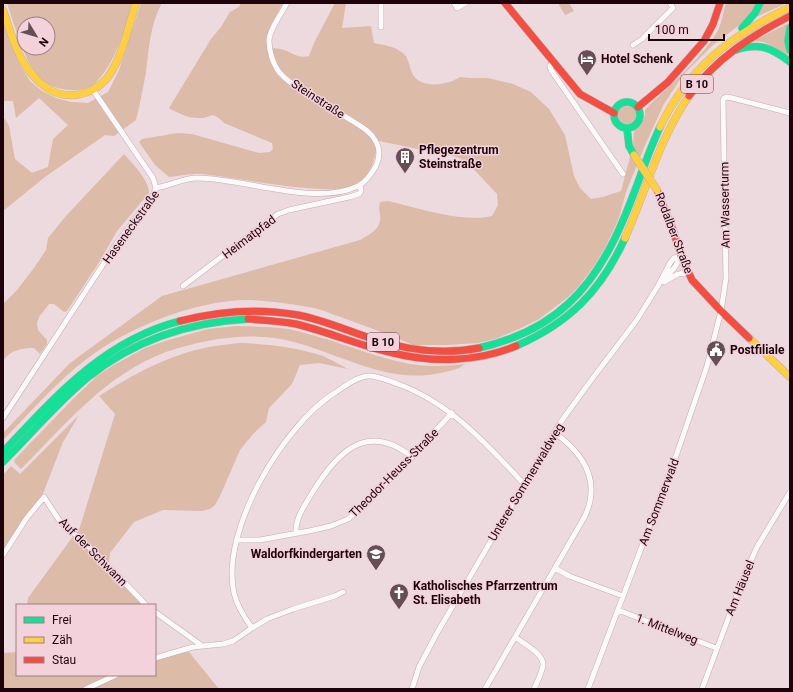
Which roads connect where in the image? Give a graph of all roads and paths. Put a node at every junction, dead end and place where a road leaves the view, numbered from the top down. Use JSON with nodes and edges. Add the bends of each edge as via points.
{"nodes":[{"id":1,"x":136,"y":3,"type":"edge"},
{"id":2,"x":287,"y":3,"type":"edge"},
{"id":3,"x":382,"y":3,"type":"edge"},
{"id":4,"x":454,"y":3,"type":"edge"},
{"id":5,"x":466,"y":3,"type":"edge"},
{"id":6,"x":505,"y":3,"type":"edge"},
{"id":7,"x":720,"y":3,"type":"edge"},
{"id":8,"x":760,"y":3,"type":"edge"},
{"id":9,"x":672,"y":6,"type":"edge"},
{"id":10,"x":790,"y":7,"type":"edge"},
{"id":11,"x":3,"y":10,"type":"edge"},
{"id":12,"x":790,"y":16,"type":"edge"},
{"id":13,"x":381,"y":27,"type":"dead end"},
{"id":14,"x":790,"y":28,"type":"edge"},
{"id":15,"x":734,"y":37,"type":"junction"},
{"id":16,"x":633,"y":45,"type":"dead end"},
{"id":17,"x":790,"y":50,"type":"edge"},
{"id":18,"x":727,"y":54,"type":"junction"},
{"id":19,"x":553,"y":62,"type":"junction"},
{"id":20,"x":790,"y":62,"type":"edge"},
{"id":21,"x":571,"y":83,"type":"junction"},
{"id":22,"x":93,"y":90,"type":"junction"},
{"id":23,"x":618,"y":105,"type":"junction"},
{"id":24,"x":638,"y":107,"type":"junction"},
{"id":25,"x":614,"y":113,"type":"junction"},
{"id":26,"x":790,"y":113,"type":"edge"},
{"id":27,"x":627,"y":128,"type":"junction"},
{"id":28,"x":623,"y":174,"type":"dead end"},
{"id":29,"x":360,"y":185,"type":"junction"},
{"id":30,"x":156,"y":188,"type":"junction"},
{"id":31,"x":680,"y":256,"type":"junction"},
{"id":32,"x":688,"y":273,"type":"junction"},
{"id":33,"x":183,"y":286,"type":"dead end"},
{"id":34,"x":658,"y":286,"type":"junction"},
{"id":35,"x":721,"y":311,"type":"junction"},
{"id":36,"x":789,"y":376,"type":"edge"},
{"id":37,"x":452,"y":413,"type":"junction"},
{"id":38,"x":3,"y":418,"type":"edge"},
{"id":39,"x":555,"y":433,"type":"junction"},
{"id":40,"x":3,"y":452,"type":"edge"},
{"id":41,"x":412,"y":457,"type":"junction"},
{"id":42,"x":3,"y":462,"type":"edge"},
{"id":43,"x":524,"y":484,"type":"junction"},
{"id":44,"x":790,"y":492,"type":"edge"},
{"id":45,"x":296,"y":532,"type":"junction"},
{"id":46,"x":237,"y":540,"type":"junction"},
{"id":47,"x":3,"y":555,"type":"edge"},
{"id":48,"x":555,"y":568,"type":"junction"},
{"id":49,"x":343,"y":592,"type":"dead end"},
{"id":50,"x":622,"y":596,"type":"junction"},
{"id":51,"x":145,"y":604,"type":"edge"},
{"id":52,"x":618,"y":610,"type":"junction"},
{"id":53,"x":156,"y":613,"type":"edge"},
{"id":54,"x":252,"y":628,"type":"junction"},
{"id":55,"x":515,"y":637,"type":"junction"},
{"id":56,"x":201,"y":645,"type":"junction"},
{"id":57,"x":716,"y":648,"type":"junction"},
{"id":58,"x":156,"y":658,"type":"edge"},
{"id":59,"x":114,"y":676,"type":"edge"},
{"id":60,"x":86,"y":689,"type":"edge"},
{"id":61,"x":412,"y":689,"type":"edge"},
{"id":62,"x":485,"y":689,"type":"edge"},
{"id":63,"x":534,"y":689,"type":"edge"},
{"id":64,"x":588,"y":689,"type":"edge"},
{"id":65,"x":702,"y":689,"type":"edge"}],
"edges":[{"from":1,"to":22,"type":"main road","via":[[113,70]]},
{"from":2,"to":29,"type":"street","name":"Steinstraße","via":[[270,34],[271,53],[276,67],[302,90],[375,139],[379,154],[377,162]]},
{"from":3,"to":13,"type":"street"},
{"from":4,"to":5,"type":"street","via":[[457,8]]},
{"from":6,"to":19,"type":"main road"},
{"from":7,"to":24,"type":"main road","via":[[704,41],[668,82]]},
{"from":8,"to":15,"type":"main road","via":[[752,17]]},
{"from":9,"to":16,"type":"street","via":[[645,36]]},
{"from":10,"to":15,"type":"main road","number":"B 10"},
{"from":11,"to":22,"type":"main road","via":[[24,67],[36,81],[66,96]]},
{"from":12,"to":18,"type":"main road","number":"B 10","via":[[755,34]]},
{"from":14,"to":17,"type":"main road"},
{"from":15,"to":40,"type":"main road","number":"B 10","via":[[695,73],[669,109],[615,241],[594,278],[574,300],[542,324],[489,345],[463,350],[434,351],[405,348],[314,318],[280,312],[241,310],[188,317],[145,333],[97,360],[65,387]]},
{"from":18,"to":20,"type":"main road","via":[[746,47],[763,46]]},
{"from":18,"to":42,"type":"main road","number":"B 10","via":[[702,78],[673,120],[622,246],[610,268],[580,306],[547,331],[491,354],[438,360],[404,357],[325,332],[280,322],[242,319],[193,326],[148,340],[101,366],[70,393]]},
{"from":19,"to":21,"type":"main road"},
{"from":19,"to":28,"type":"street","via":[[551,70]]},
{"from":21,"to":23,"type":"main road","via":[[599,99]]},
{"from":21,"to":25,"type":"main road","via":[[580,94]]},
{"from":22,"to":30,"type":"street","via":[[153,178]]},
{"from":23,"to":24,"type":"main road","via":[[630,102]]},
{"from":23,"to":25,"type":"main road"},
{"from":24,"to":27,"type":"main road","via":[[638,123]]},
{"from":25,"to":27,"type":"main road","via":[[617,124]]},
{"from":26,"to":35,"type":"street","name":"Am Wasserturm","via":[[731,97],[724,98],[726,278]]},
{"from":27,"to":31,"type":"main road","name":"Rodalber Straße","bridge":true,"via":[[629,146],[657,190]]},
{"from":29,"to":30,"type":"street","name":"Haseneckstraße","via":[[338,193],[314,194],[197,178]]},
{"from":29,"to":33,"type":"street","name":"Heimatpfad","via":[[362,190],[358,194],[278,214]]},
{"from":30,"to":38,"type":"street","name":"Haseneckstraße","via":[[153,196],[117,243]]},
{"from":31,"to":32,"type":"main road","name":"Rodalber Straße"},
{"from":31,"to":34,"type":"street","name":"Unterer Sommerwaldweg","via":[[675,267]]},
{"from":32,"to":34,"type":"street","name":"Unterer Sommerwaldweg","via":[[678,274]]},
{"from":32,"to":35,"type":"main road","name":"Rodalber Straße"},
{"from":34,"to":39,"type":"street","name":"Unterer Sommerwaldweg","via":[[636,321]]},
{"from":35,"to":36,"type":"main road","name":"Rodalber Straße"},
{"from":35,"to":50,"type":"street","name":"Am Sommerwald","via":[[683,435]]},
{"from":37,"to":41,"type":"street","name":"Theodor-Heuss-Straße"},
{"from":37,"to":43,"type":"street"},
{"from":37,"to":46,"type":"street","via":[[418,392],[380,378],[367,376],[349,384],[322,401],[278,451],[261,480]]},
{"from":39,"to":43,"type":"street","name":"Unterer Sommerwaldweg"},
{"from":39,"to":48,"type":"street","via":[[581,459],[590,477],[592,492],[585,516]]},
{"from":41,"to":45,"type":"street","name":"Theodor-Heuss-Straße","via":[[348,519],[331,526]]},
{"from":41,"to":45,"type":"street","via":[[385,442],[365,442],[350,448],[335,461],[317,485],[302,509]]},
{"from":43,"to":61,"type":"street","name":"Unterer Sommerwaldweg","via":[[426,652]]},
{"from":44,"to":57,"type":"street","name":"Am Häusel","via":[[753,556]]},
{"from":45,"to":46,"type":"street","name":"Theodor-Heuss-Straße","via":[[260,540]]},
{"from":46,"to":54,"type":"street","via":[[233,564],[234,592],[239,608]]},
{"from":47,"to":51,"type":"street","name":"Auf der Schwann","via":[[44,497],[59,520],[100,557]]},
{"from":48,"to":50,"type":"street"},
{"from":48,"to":55,"type":"street"},
{"from":49,"to":54,"type":"street","via":[[277,615]]},
{"from":50,"to":52,"type":"street","name":"Am Sommerwald"},
{"from":52,"to":57,"type":"street","name":"1. Mittelweg"},
{"from":52,"to":64,"type":"street","name":"Am Sommerwald"},
{"from":53,"to":56,"type":"street"},
{"from":54,"to":56,"type":"street","via":[[234,641]]},
{"from":55,"to":62,"type":"street"},
{"from":55,"to":63,"type":"street","via":[[539,654],[543,660],[543,667]]},
{"from":56,"to":58,"type":"street"},
{"from":57,"to":65,"type":"street","name":"Am Häusel"},
{"from":59,"to":60,"type":"street"}]}
